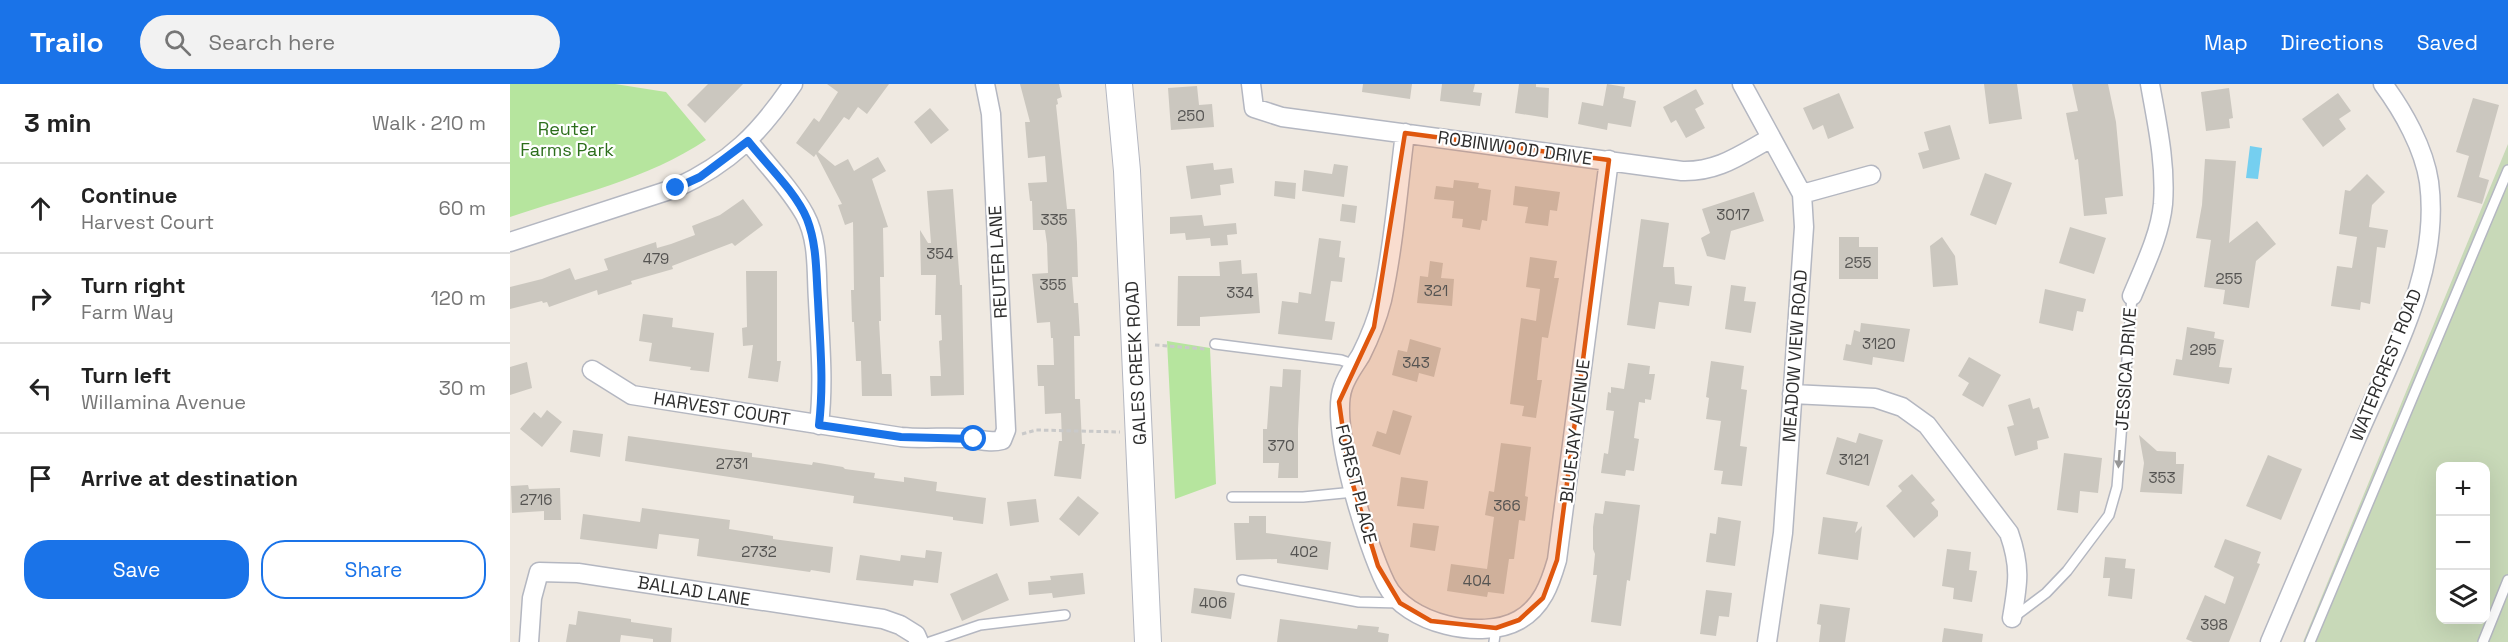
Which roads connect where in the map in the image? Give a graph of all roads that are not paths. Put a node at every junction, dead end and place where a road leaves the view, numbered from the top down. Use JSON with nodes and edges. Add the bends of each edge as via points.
{"nodes":[{"id":1,"x":793,"y":84,"type":"edge"},
{"id":2,"x":985,"y":84,"type":"edge"},
{"id":3,"x":1119,"y":84,"type":"edge"},
{"id":4,"x":1251,"y":84,"type":"edge"},
{"id":5,"x":1742,"y":84,"type":"edge"},
{"id":6,"x":2150,"y":84,"type":"edge"},
{"id":7,"x":2383,"y":84,"type":"edge"},
{"id":8,"x":1405,"y":133,"type":"junction"},
{"id":9,"x":1771,"y":138,"type":"junction"},
{"id":10,"x":748,"y":141,"type":"junction"},
{"id":11,"x":1609,"y":160,"type":"junction"},
{"id":12,"x":2508,"y":170,"type":"edge"},
{"id":13,"x":1871,"y":175,"type":"dead end"},
{"id":14,"x":1802,"y":194,"type":"junction"},
{"id":15,"x":510,"y":242,"type":"edge"},
{"id":16,"x":2132,"y":296,"type":"joint"},
{"id":17,"x":1215,"y":344,"type":"road end"},
{"id":18,"x":1355,"y":365,"type":"junction"},
{"id":19,"x":592,"y":370,"type":"dead end"},
{"id":20,"x":1792,"y":394,"type":"junction"},
{"id":21,"x":819,"y":425,"type":"junction"},
{"id":22,"x":1002,"y":440,"type":"joint"},
{"id":23,"x":1354,"y":492,"type":"junction"},
{"id":24,"x":1232,"y":497,"type":"dead end"},
{"id":25,"x":1242,"y":580,"type":"dead end"},
{"id":26,"x":2508,"y":580,"type":"edge"},
{"id":27,"x":1400,"y":603,"type":"junction"},
{"id":28,"x":1065,"y":615,"type":"dead end"},
{"id":29,"x":2012,"y":618,"type":"joint"},
{"id":30,"x":1451,"y":625,"type":"joint"},
{"id":31,"x":1495,"y":635,"type":"edge"},
{"id":32,"x":922,"y":640,"type":"edge"},
{"id":33,"x":529,"y":642,"type":"edge"},
{"id":34,"x":1148,"y":642,"type":"edge"},
{"id":35,"x":1767,"y":642,"type":"edge"},
{"id":36,"x":2270,"y":642,"type":"edge"},
{"id":37,"x":2310,"y":642,"type":"edge"},
{"id":38,"x":2483,"y":642,"type":"edge"}],
"edges":[{"from":1,"to":10,"type":"street"},
{"from":2,"to":22,"type":"street","name":"REUTER LANE","via":[[991,114],[1006,423]]},
{"from":3,"to":34,"type":"main road","name":"GALES CREEK ROAD","via":[[1127,171]]},
{"from":4,"to":8,"type":"street","name":"ROBINWOOD DRIVE","via":[[1254,108],[1282,117]]},
{"from":5,"to":9,"type":"street","name":"MEADOW VIEW ROAD"},
{"from":6,"to":16,"type":"street","name":"JESSICA DRIVE","via":[[2163,168],[2162,206],[2150,252]]},
{"from":7,"to":36,"type":"street","name":"WATERCREST ROAD","via":[[2412,131],[2428,181],[2430,227],[2423,275]]},
{"from":8,"to":11,"type":"street","name":"ROBINWOOD DRIVE"},
{"from":8,"to":18,"type":"street","name":"FOREST PLACE","via":[[1382,299],[1374,327]]},
{"from":9,"to":11,"type":"street","name":"ROBINWOOD DRIVE","via":[[1718,167],[1698,171]]},
{"from":9,"to":14,"type":"street","name":"MEADOW VIEW ROAD"},
{"from":10,"to":15,"type":"street","via":[[700,177],[676,188]]},
{"from":10,"to":21,"type":"street","via":[[806,216],[816,246],[823,356]]},
{"from":11,"to":31,"type":"street","name":"BLUEJAY AVENUE","via":[[1557,560],[1543,598]]},
{"from":12,"to":37,"type":"lane"},
{"from":13,"to":14,"type":"street"},
{"from":14,"to":20,"type":"street","name":"MEADOW VIEW ROAD","via":[[1804,227]]},
{"from":16,"to":29,"type":"lane","name":"JESSICA DRIVE","one_way":true,"via":[[2117,487],[2109,515],[2067,571],[2046,593]]},
{"from":17,"to":18,"type":"lane"},
{"from":18,"to":23,"type":"street","name":"FOREST PLACE","via":[[1343,385],[1339,402],[1339,425]]},
{"from":19,"to":21,"type":"street","name":"HARVEST COURT","via":[[632,395]]},
{"from":20,"to":29,"type":"street","via":[[1875,398],[1902,406],[1927,425],[2009,533],[2019,575]]},
{"from":20,"to":35,"type":"street","name":"MEADOW VIEW ROAD","via":[[1783,533]]},
{"from":21,"to":22,"type":"street","name":"HARVEST COURT","via":[[931,440]]},
{"from":23,"to":24,"type":"lane"},
{"from":23,"to":27,"type":"street","name":"FOREST PLACE","via":[[1378,566]]},
{"from":25,"to":27,"type":"lane","via":[[1359,602]]},
{"from":26,"to":38,"type":"lane"},
{"from":27,"to":30,"type":"street","name":"FOREST PLACE","via":[[1415,615]]},
{"from":28,"to":32,"type":"lane","via":[[980,625]]},
{"from":30,"to":31,"type":"street","name":"BLUEJAY AVENUE"},
{"from":32,"to":33,"type":"street","name":"BALLAD LANE","via":[[900,625],[883,620],[578,573],[539,572],[532,598]]}]}
